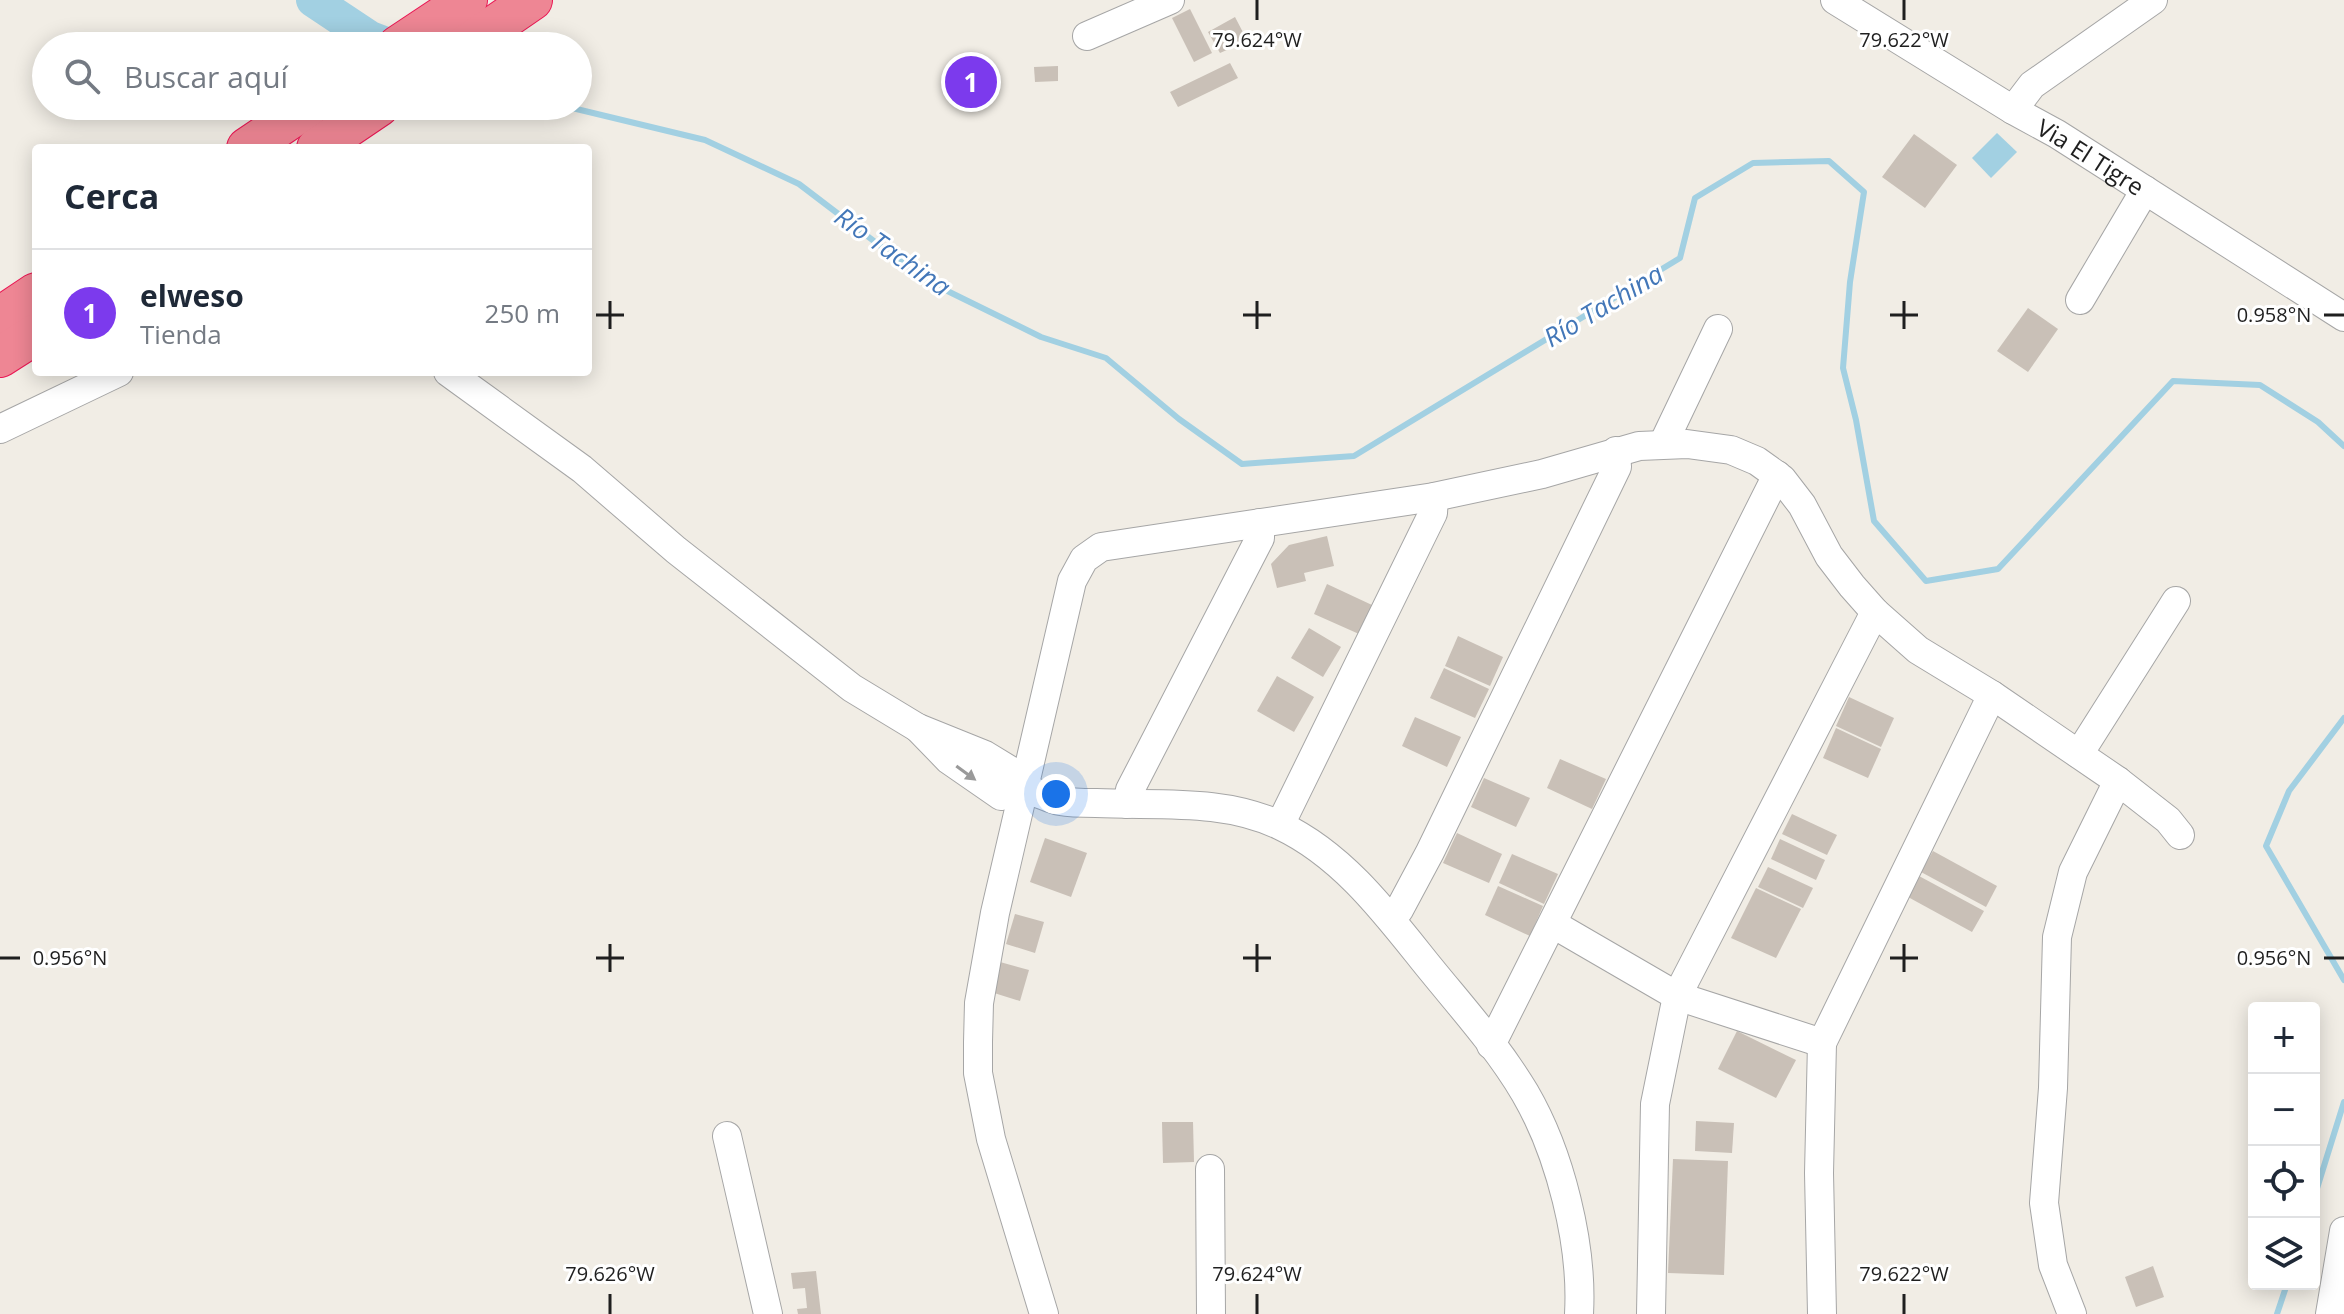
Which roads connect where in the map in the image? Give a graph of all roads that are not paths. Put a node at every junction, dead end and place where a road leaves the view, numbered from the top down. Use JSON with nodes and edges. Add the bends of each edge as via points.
{"nodes":[{"id":1,"x":467,"y":0,"type":"edge"},
{"id":2,"x":532,"y":0,"type":"edge"},
{"id":3,"x":1170,"y":0,"type":"edge"},
{"id":4,"x":1835,"y":0,"type":"edge"},
{"id":5,"x":2153,"y":0,"type":"edge"},
{"id":6,"x":419,"y":32,"type":"edge"},
{"id":7,"x":485,"y":32,"type":"edge"},
{"id":8,"x":1087,"y":36,"type":"dead end"},
{"id":9,"x":2013,"y":110,"type":"junction"},
{"id":10,"x":289,"y":120,"type":"edge"},
{"id":11,"x":359,"y":120,"type":"edge"},
{"id":12,"x":328,"y":141,"type":"edge"},
{"id":13,"x":253,"y":144,"type":"edge"},
{"id":14,"x":2145,"y":190,"type":"junction"},
{"id":15,"x":32,"y":296,"type":"edge"},
{"id":16,"x":2080,"y":300,"type":"dead end"},
{"id":17,"x":0,"y":317,"type":"edge"},
{"id":18,"x":2344,"y":317,"type":"edge"},
{"id":19,"x":1718,"y":329,"type":"dead end"},
{"id":20,"x":32,"y":337,"type":"edge"},
{"id":21,"x":0,"y":357,"type":"edge"},
{"id":22,"x":111,"y":376,"type":"edge"},
{"id":23,"x":454,"y":376,"type":"edge"},
{"id":24,"x":0,"y":429,"type":"edge"},
{"id":25,"x":1663,"y":444,"type":"junction"},
{"id":26,"x":1616,"y":451,"type":"junction"},
{"id":27,"x":1777,"y":475,"type":"junction"},
{"id":28,"x":1434,"y":497,"type":"junction"},
{"id":29,"x":1260,"y":523,"type":"junction"},
{"id":30,"x":2176,"y":601,"type":"dead end"},
{"id":31,"x":1875,"y":612,"type":"junction"},
{"id":32,"x":1992,"y":695,"type":"junction"},
{"id":33,"x":2079,"y":754,"type":"junction"},
{"id":34,"x":2118,"y":781,"type":"junction"},
{"id":35,"x":1024,"y":790,"type":"junction"},
{"id":36,"x":1127,"y":804,"type":"junction"},
{"id":37,"x":1280,"y":825,"type":"junction"},
{"id":38,"x":2180,"y":835,"type":"dead end"},
{"id":39,"x":1390,"y":918,"type":"junction"},
{"id":40,"x":1553,"y":924,"type":"junction"},
{"id":41,"x":1677,"y":996,"type":"junction"},
{"id":42,"x":1822,"y":1043,"type":"junction"},
{"id":43,"x":1491,"y":1045,"type":"junction"},
{"id":44,"x":727,"y":1136,"type":"dead end"},
{"id":45,"x":1210,"y":1169,"type":"dead end"},
{"id":46,"x":2344,"y":1231,"type":"edge"},
{"id":47,"x":768,"y":1314,"type":"edge"},
{"id":48,"x":1044,"y":1314,"type":"edge"},
{"id":49,"x":1211,"y":1314,"type":"edge"},
{"id":50,"x":1579,"y":1314,"type":"edge"},
{"id":51,"x":1651,"y":1314,"type":"edge"},
{"id":52,"x":1822,"y":1314,"type":"edge"},
{"id":53,"x":2072,"y":1314,"type":"edge"},
{"id":54,"x":2330,"y":1314,"type":"edge"}],
"edges":[{"from":1,"to":6,"type":"highway"},
{"from":2,"to":7,"type":"highway"},
{"from":3,"to":8,"type":"street"},
{"from":4,"to":9,"type":"street","name":"Via El Tigre"},
{"from":5,"to":9,"type":"street","via":[[2032,85]]},
{"from":9,"to":14,"type":"street","name":"Via El Tigre"},
{"from":10,"to":13,"type":"highway"},
{"from":11,"to":12,"type":"highway"},
{"from":14,"to":16,"type":"street"},
{"from":14,"to":18,"type":"street","name":"Via El Tigre"},
{"from":15,"to":17,"type":"highway"},
{"from":19,"to":25,"type":"street"},
{"from":20,"to":21,"type":"highway"},
{"from":22,"to":24,"type":"street"},
{"from":23,"to":35,"type":"street","via":[[582,469],[852,688],[918,728],[949,760],[1001,796]]},
{"from":25,"to":26,"type":"street"},
{"from":25,"to":27,"type":"street","via":[[1731,450]]},
{"from":26,"to":28,"type":"street","via":[[1542,474]]},
{"from":26,"to":39,"type":"street","via":[[1617,467],[1604,494],[1430,852]]},
{"from":27,"to":31,"type":"street","via":[[1802,505],[1829,556]]},
{"from":27,"to":40,"type":"street"},
{"from":28,"to":29,"type":"street"},
{"from":28,"to":37,"type":"street","via":[[1433,513]]},
{"from":29,"to":35,"type":"street","via":[[1111,543],[1084,559],[1072,581]]},
{"from":29,"to":36,"type":"street","via":[[1260,538]]},
{"from":30,"to":33,"type":"street"},
{"from":31,"to":32,"type":"street","via":[[1918,650]]},
{"from":31,"to":41,"type":"street"},
{"from":32,"to":33,"type":"street"},
{"from":32,"to":42,"type":"street"},
{"from":33,"to":34,"type":"street"},
{"from":34,"to":38,"type":"street"},
{"from":34,"to":53,"type":"street","via":[[2073,872],[2057,937],[2044,1203],[2053,1265]]},
{"from":35,"to":36,"type":"street","via":[[1059,801]]},
{"from":35,"to":48,"type":"street","via":[[979,1003],[978,1073],[991,1139]]},
{"from":36,"to":37,"type":"street","via":[[1209,805]]},
{"from":37,"to":39,"type":"street","via":[[1342,868]]},
{"from":39,"to":43,"type":"street"},
{"from":40,"to":41,"type":"street"},
{"from":40,"to":43,"type":"street"},
{"from":41,"to":42,"type":"street"},
{"from":41,"to":51,"type":"street","via":[[1655,1104]]},
{"from":42,"to":52,"type":"street"},
{"from":43,"to":50,"type":"street","via":[[1525,1093],[1565,1195],[1576,1248]]},
{"from":44,"to":47,"type":"street"},
{"from":45,"to":49,"type":"street"},
{"from":46,"to":54,"type":"street"}]}
